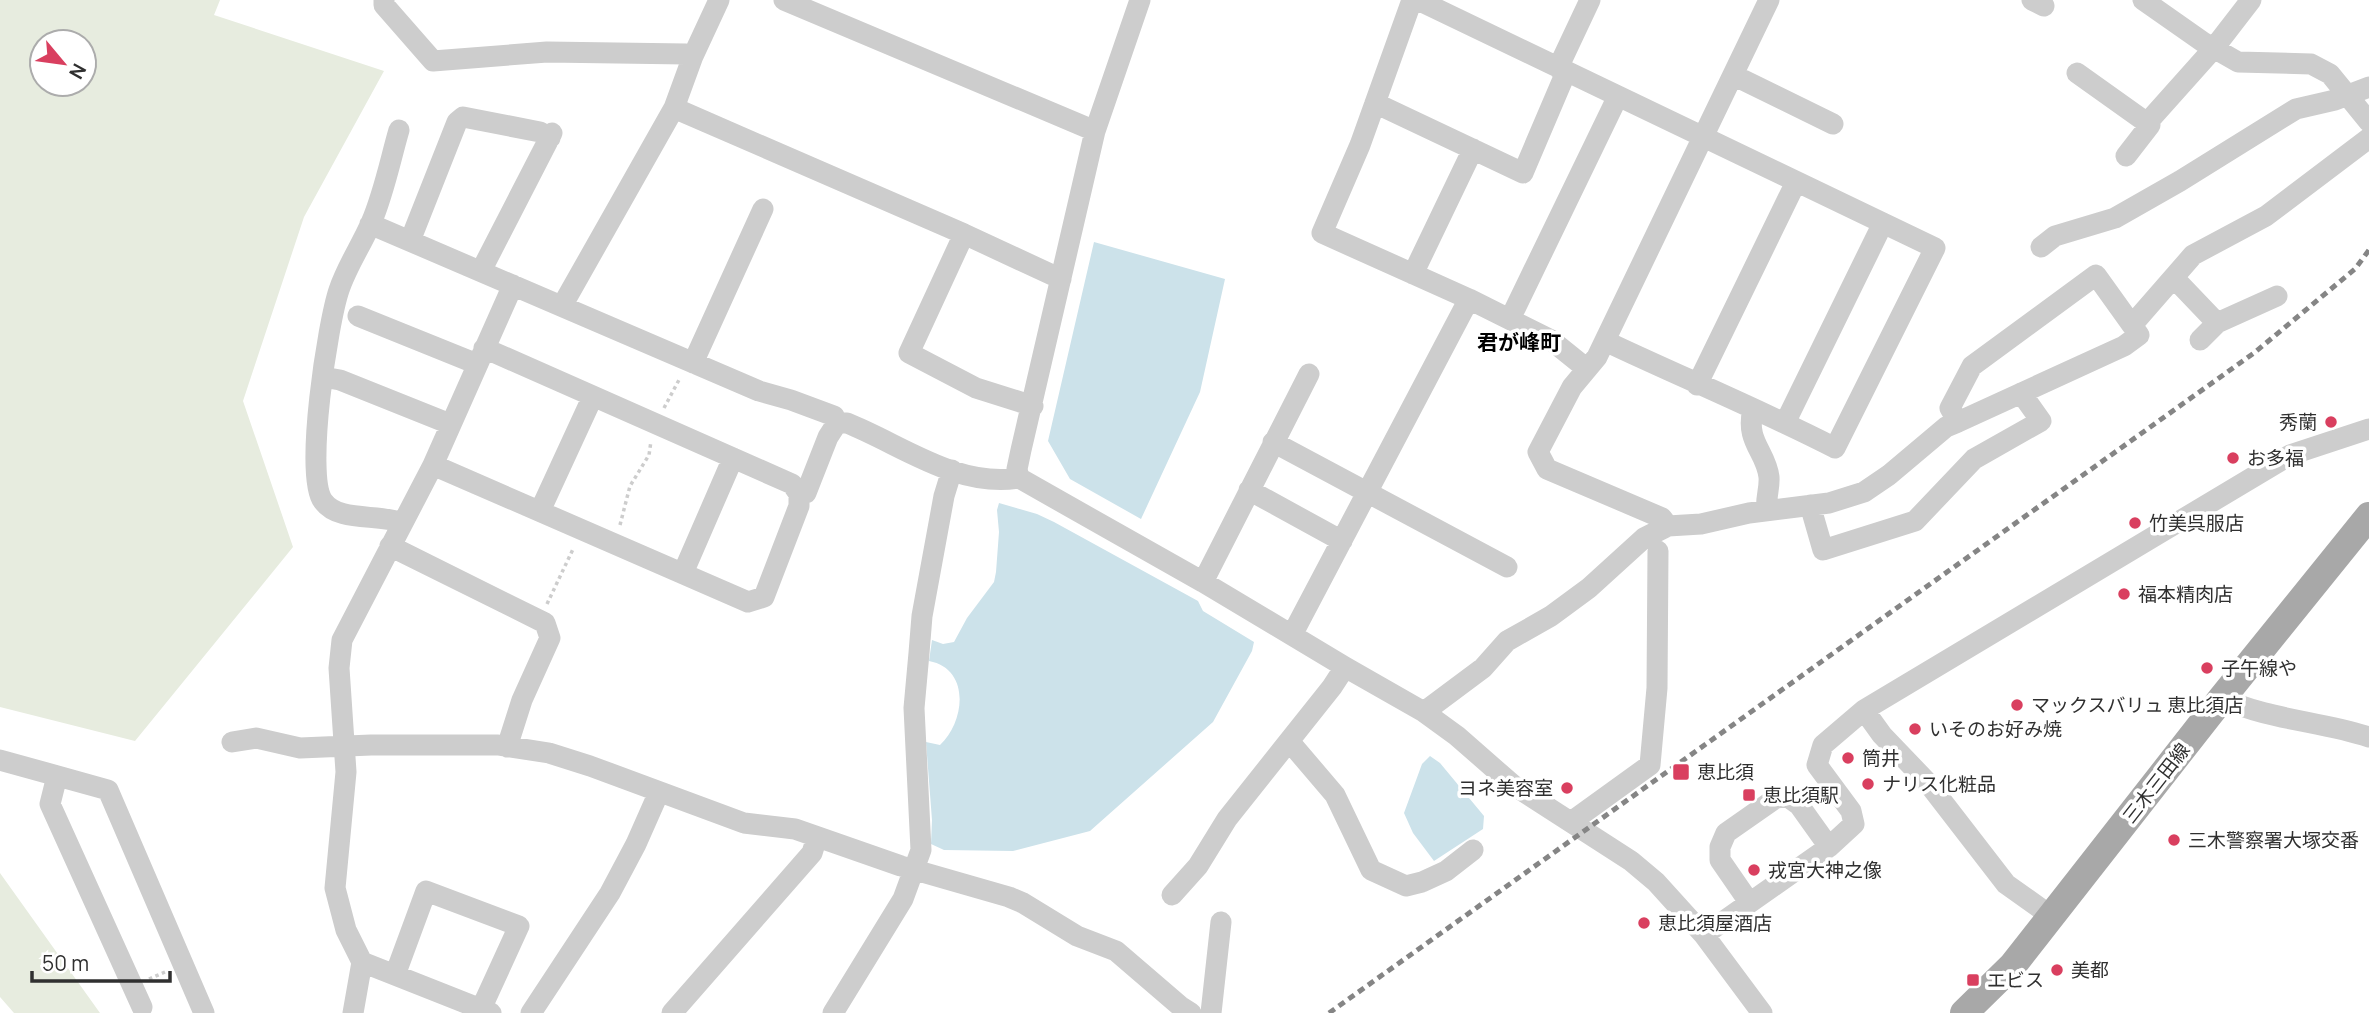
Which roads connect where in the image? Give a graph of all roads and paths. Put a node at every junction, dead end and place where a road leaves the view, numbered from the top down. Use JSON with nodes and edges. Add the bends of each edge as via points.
{"nodes":[{"id":1,"x":384,"y":0,"type":"edge"},
{"id":2,"x":719,"y":0,"type":"edge"},
{"id":3,"x":784,"y":0,"type":"edge"},
{"id":4,"x":1140,"y":0,"type":"edge"},
{"id":5,"x":1415,"y":0,"type":"edge"},
{"id":6,"x":1769,"y":0,"type":"edge"},
{"id":7,"x":2143,"y":0,"type":"edge"},
{"id":8,"x":2251,"y":0,"type":"edge"},
{"id":9,"x":1582,"y":3,"type":"edge"},
{"id":10,"x":2214,"y":48,"type":"junction"},
{"id":11,"x":693,"y":56,"type":"junction"},
{"id":12,"x":1562,"y":70,"type":"junction"},
{"id":13,"x":2077,"y":73,"type":"dead end"},
{"id":14,"x":1733,"y":75,"type":"junction"},
{"id":15,"x":2369,"y":87,"type":"edge"},
{"id":16,"x":2347,"y":95,"type":"junction"},
{"id":17,"x":1618,"y":96,"type":"junction"},
{"id":18,"x":1375,"y":103,"type":"junction"},
{"id":19,"x":674,"y":108,"type":"junction"},
{"id":20,"x":2369,"y":122,"type":"edge"},
{"id":21,"x":2147,"y":123,"type":"junction"},
{"id":22,"x":1833,"y":124,"type":"dead end"},
{"id":23,"x":399,"y":130,"type":"dead end"},
{"id":24,"x":1095,"y":131,"type":"junction"},
{"id":25,"x":1703,"y":137,"type":"junction"},
{"id":26,"x":2369,"y":138,"type":"edge"},
{"id":27,"x":1472,"y":149,"type":"junction"},
{"id":28,"x":2126,"y":156,"type":"dead end"},
{"id":29,"x":1796,"y":182,"type":"junction"},
{"id":30,"x":763,"y":209,"type":"dead end"},
{"id":31,"x":1883,"y":223,"type":"junction"},
{"id":32,"x":370,"y":224,"type":"junction"},
{"id":33,"x":964,"y":234,"type":"junction"},
{"id":34,"x":410,"y":241,"type":"junction"},
{"id":35,"x":2041,"y":247,"type":"dead end"},
{"id":36,"x":481,"y":271,"type":"junction"},
{"id":37,"x":1413,"y":274,"type":"junction"},
{"id":38,"x":2174,"y":278,"type":"junction"},
{"id":39,"x":1061,"y":279,"type":"junction"},
{"id":40,"x":513,"y":285,"type":"junction"},
{"id":41,"x":2277,"y":296,"type":"dead end"},
{"id":42,"x":1469,"y":299,"type":"junction"},
{"id":43,"x":562,"y":306,"type":"junction"},
{"id":44,"x":358,"y":316,"type":"dead end"},
{"id":45,"x":1510,"y":319,"type":"junction"},
{"id":46,"x":2217,"y":323,"type":"junction"},
{"id":47,"x":2132,"y":325,"type":"junction"},
{"id":48,"x":2200,"y":340,"type":"dead end"},
{"id":49,"x":1605,"y":341,"type":"junction"},
{"id":50,"x":480,"y":356,"type":"junction"},
{"id":51,"x":691,"y":362,"type":"junction"},
{"id":52,"x":1587,"y":369,"type":"junction"},
{"id":53,"x":1308,"y":374,"type":"dead end"},
{"id":54,"x":323,"y":377,"type":"junction"},
{"id":55,"x":1697,"y":385,"type":"junction"},
{"id":56,"x":2021,"y":393,"type":"junction"},
{"id":57,"x":593,"y":396,"type":"junction"},
{"id":58,"x":1032,"y":406,"type":"junction"},
{"id":59,"x":1753,"y":409,"type":"junction"},
{"id":60,"x":1958,"y":422,"type":"junction"},
{"id":61,"x":837,"y":423,"type":"junction"},
{"id":62,"x":1786,"y":423,"type":"junction"},
{"id":63,"x":450,"y":424,"type":"junction"},
{"id":64,"x":657,"y":424,"type":"junction"},
{"id":65,"x":2369,"y":429,"type":"edge"},
{"id":66,"x":1273,"y":442,"type":"junction"},
{"id":67,"x":733,"y":458,"type":"junction"},
{"id":68,"x":433,"y":464,"type":"junction"},
{"id":69,"x":952,"y":470,"type":"junction"},
{"id":70,"x":1019,"y":478,"type":"junction"},
{"id":71,"x":1249,"y":490,"type":"junction"},
{"id":72,"x":1367,"y":493,"type":"junction"},
{"id":73,"x":799,"y":494,"type":"junction"},
{"id":74,"x":1810,"y":505,"type":"junction"},
{"id":75,"x":1767,"y":510,"type":"junction"},
{"id":76,"x":540,"y":511,"type":"junction"},
{"id":77,"x":2369,"y":516,"type":"edge"},
{"id":78,"x":402,"y":523,"type":"junction"},
{"id":79,"x":1668,"y":526,"type":"junction"},
{"id":80,"x":583,"y":530,"type":"junction"},
{"id":81,"x":1342,"y":541,"type":"junction"},
{"id":82,"x":610,"y":542,"type":"junction"},
{"id":83,"x":390,"y":545,"type":"junction"},
{"id":84,"x":1658,"y":551,"type":"dead end"},
{"id":85,"x":1507,"y":567,"type":"dead end"},
{"id":86,"x":683,"y":573,"type":"junction"},
{"id":87,"x":1203,"y":582,"type":"junction"},
{"id":88,"x":540,"y":621,"type":"junction"},
{"id":89,"x":1292,"y":635,"type":"junction"},
{"id":90,"x":1345,"y":667,"type":"junction"},
{"id":91,"x":2222,"y":698,"type":"junction"},
{"id":92,"x":1864,"y":710,"type":"junction"},
{"id":93,"x":1424,"y":712,"type":"junction"},
{"id":94,"x":2369,"y":737,"type":"edge"},
{"id":95,"x":1289,"y":741,"type":"junction"},
{"id":96,"x":232,"y":743,"type":"dead end"},
{"id":97,"x":344,"y":747,"type":"junction"},
{"id":98,"x":507,"y":747,"type":"junction"},
{"id":99,"x":0,"y":760,"type":"edge"},
{"id":100,"x":57,"y":776,"type":"junction"},
{"id":101,"x":659,"y":792,"type":"junction"},
{"id":102,"x":1571,"y":822,"type":"junction"},
{"id":103,"x":817,"y":836,"type":"junction"},
{"id":104,"x":1829,"y":847,"type":"junction"},
{"id":105,"x":1473,"y":850,"type":"dead end"},
{"id":106,"x":914,"y":868,"type":"junction"},
{"id":107,"x":1172,"y":895,"type":"dead end"},
{"id":108,"x":1749,"y":902,"type":"junction"},
{"id":109,"x":2051,"y":916,"type":"junction"},
{"id":110,"x":1221,"y":922,"type":"dead end"},
{"id":111,"x":1704,"y":935,"type":"junction"},
{"id":112,"x":362,"y":962,"type":"junction"},
{"id":113,"x":183,"y":964,"type":"junction"},
{"id":114,"x":395,"y":975,"type":"junction"},
{"id":115,"x":132,"y":986,"type":"junction"},
{"id":116,"x":142,"y":1007,"type":"dead end"},
{"id":117,"x":486,"y":1011,"type":"edge"},
{"id":118,"x":204,"y":1013,"type":"edge"},
{"id":119,"x":353,"y":1013,"type":"edge"},
{"id":120,"x":531,"y":1013,"type":"edge"},
{"id":121,"x":672,"y":1013,"type":"edge"},
{"id":122,"x":833,"y":1013,"type":"edge"},
{"id":123,"x":1191,"y":1013,"type":"edge"},
{"id":124,"x":1212,"y":1013,"type":"edge"},
{"id":125,"x":1762,"y":1013,"type":"edge"},
{"id":126,"x":1964,"y":1013,"type":"edge"}],
"edges":[{"from":1,"to":11,"type":"street","via":[[433,61],[547,52]]},
{"from":2,"to":11,"type":"street"},
{"from":3,"to":24,"type":"street"},
{"from":4,"to":24,"type":"street"},
{"from":5,"to":12,"type":"street"},
{"from":5,"to":18,"type":"street"},
{"from":6,"to":14,"type":"street"},
{"from":7,"to":10,"type":"street"},
{"from":8,"to":10,"type":"street"},
{"from":9,"to":12,"type":"street"},
{"from":10,"to":16,"type":"street","via":[[2238,62],[2311,64],[2330,74]]},
{"from":10,"to":21,"type":"street"},
{"from":11,"to":19,"type":"street"},
{"from":12,"to":17,"type":"street"},
{"from":12,"to":27,"type":"street","via":[[1523,173]]},
{"from":13,"to":21,"type":"street"},
{"from":14,"to":22,"type":"street"},
{"from":14,"to":25,"type":"street"},
{"from":15,"to":16,"type":"street"},
{"from":16,"to":20,"type":"street"},
{"from":16,"to":35,"type":"street","via":[[2296,109],[2115,218],[2056,236]]},
{"from":17,"to":25,"type":"street"},
{"from":17,"to":45,"type":"street"},
{"from":18,"to":27,"type":"street"},
{"from":18,"to":37,"type":"street","via":[[1322,233]]},
{"from":19,"to":33,"type":"street"},
{"from":19,"to":43,"type":"street"},
{"from":21,"to":28,"type":"street","via":[[2150,125]]},
{"from":23,"to":32,"type":"street"},
{"from":24,"to":39,"type":"street"},
{"from":25,"to":29,"type":"street"},
{"from":25,"to":49,"type":"street"},
{"from":26,"to":38,"type":"street","via":[[2266,216],[2193,256]]},
{"from":27,"to":37,"type":"street"},
{"from":29,"to":31,"type":"street"},
{"from":29,"to":55,"type":"street"},
{"from":30,"to":51,"type":"street"},
{"from":31,"to":62,"type":"street"},
{"from":31,"to":62,"type":"street","via":[[1935,248],[1835,448]]},
{"from":32,"to":34,"type":"street"},
{"from":32,"to":54,"type":"street","via":[[338,293]]},
{"from":33,"to":39,"type":"street"},
{"from":33,"to":58,"type":"street","via":[[909,353],[976,388]]},
{"from":34,"to":36,"type":"street"},
{"from":34,"to":36,"type":"street","via":[[457,122],[463,117],[551,135]]},
{"from":36,"to":40,"type":"street"},
{"from":37,"to":42,"type":"street"},
{"from":38,"to":46,"type":"street"},
{"from":38,"to":47,"type":"street"},
{"from":39,"to":58,"type":"street"},
{"from":40,"to":43,"type":"street"},
{"from":40,"to":50,"type":"street"},
{"from":41,"to":46,"type":"street"},
{"from":42,"to":45,"type":"street"},
{"from":42,"to":72,"type":"street"},
{"from":43,"to":51,"type":"street"},
{"from":44,"to":50,"type":"street"},
{"from":45,"to":52,"type":"street","via":[[1551,340]]},
{"from":46,"to":48,"type":"street"},
{"from":47,"to":56,"type":"street","via":[[2139,335],[2124,346]]},
{"from":47,"to":60,"type":"street","via":[[2096,275],[1972,366],[1950,408]]},
{"from":49,"to":52,"type":"street"},
{"from":49,"to":55,"type":"street"},
{"from":50,"to":57,"type":"street"},
{"from":50,"to":63,"type":"street"},
{"from":51,"to":61,"type":"street","via":[[834,416]]},
{"from":51,"to":64,"type":"path"},
{"from":52,"to":79,"type":"street","via":[[1572,387],[1538,452],[1547,469],[1662,517]]},
{"from":53,"to":66,"type":"street"},
{"from":54,"to":63,"type":"street"},
{"from":54,"to":78,"type":"street","via":[[315,474],[321,499],[336,513]]},
{"from":55,"to":59,"type":"street"},
{"from":56,"to":60,"type":"street"},
{"from":56,"to":74,"type":"street","via":[[2041,421],[1974,459],[1915,520],[1823,550]]},
{"from":57,"to":64,"type":"street"},
{"from":57,"to":76,"type":"street"},
{"from":58,"to":70,"type":"street","via":[[1017,469]]},
{"from":59,"to":62,"type":"street"},
{"from":59,"to":75,"type":"street","via":[[1749,424],[1769,475]]},
{"from":60,"to":74,"type":"street","via":[[1864,492]]},
{"from":61,"to":69,"type":"street","via":[[856,426]]},
{"from":61,"to":73,"type":"street","via":[[806,493]]},
{"from":63,"to":68,"type":"street"},
{"from":64,"to":67,"type":"street"},
{"from":64,"to":82,"type":"path","via":[[649,455],[630,486],[622,521]]},
{"from":65,"to":92,"type":"street","via":[[2290,455]]},
{"from":66,"to":71,"type":"street"},
{"from":66,"to":72,"type":"street"},
{"from":67,"to":73,"type":"street","via":[[792,484]]},
{"from":67,"to":86,"type":"street"},
{"from":68,"to":76,"type":"street"},
{"from":68,"to":78,"type":"street"},
{"from":69,"to":70,"type":"street","via":[[968,477]]},
{"from":69,"to":106,"type":"street","via":[[922,616],[915,708],[920,850]]},
{"from":70,"to":87,"type":"street"},
{"from":71,"to":81,"type":"street"},
{"from":71,"to":87,"type":"street"},
{"from":72,"to":81,"type":"street"},
{"from":72,"to":85,"type":"street"},
{"from":73,"to":86,"type":"street","via":[[799,506],[764,597],[748,602]]},
{"from":74,"to":75,"type":"street"},
{"from":75,"to":79,"type":"street"},
{"from":76,"to":80,"type":"street"},
{"from":77,"to":91,"type":"main road","name":"三木三田線"},
{"from":78,"to":83,"type":"street"},
{"from":79,"to":93,"type":"street","via":[[1644,538],[1590,588],[1551,616],[1507,641],[1483,668]]},
{"from":80,"to":82,"type":"street"},
{"from":80,"to":88,"type":"path"},
{"from":81,"to":89,"type":"street"},
{"from":82,"to":86,"type":"street"},
{"from":83,"to":88,"type":"street"},
{"from":83,"to":97,"type":"street","via":[[340,650]]},
{"from":84,"to":102,"type":"street","via":[[1657,688],[1650,765]]},
{"from":87,"to":89,"type":"street"},
{"from":88,"to":98,"type":"street","via":[[550,638]]},
{"from":89,"to":90,"type":"street"},
{"from":90,"to":93,"type":"street"},
{"from":90,"to":95,"type":"street"},
{"from":91,"to":94,"type":"street","via":[[2246,710]]},
{"from":91,"to":109,"type":"main road","name":"三木三田線"},
{"from":92,"to":104,"type":"street","via":[[1824,745],[1816,765],[1852,811],[1854,824]]},
{"from":92,"to":109,"type":"street","via":[[2006,884]]},
{"from":93,"to":102,"type":"street","via":[[1513,785]]},
{"from":95,"to":105,"type":"street","via":[[1335,795],[1371,870],[1406,886],[1446,872]]},
{"from":95,"to":107,"type":"street"},
{"from":96,"to":97,"type":"street","via":[[256,738],[300,748]]},
{"from":97,"to":98,"type":"street"},
{"from":97,"to":112,"type":"street","via":[[346,772],[335,888],[346,930]]},
{"from":98,"to":101,"type":"street","via":[[549,753]]},
{"from":99,"to":100,"type":"street"},
{"from":100,"to":113,"type":"street","via":[[108,790]]},
{"from":100,"to":115,"type":"street","via":[[50,804]]},
{"from":101,"to":103,"type":"street","via":[[744,823]]},
{"from":101,"to":120,"type":"street","via":[[610,893]]},
{"from":102,"to":111,"type":"street","via":[[1648,875]]},
{"from":103,"to":106,"type":"street"},
{"from":103,"to":121,"type":"street","via":[[812,853]]},
{"from":104,"to":108,"type":"street"},
{"from":104,"to":108,"type":"street","via":[[1799,805],[1788,797],[1776,798],[1726,833],[1720,846],[1720,860]]},
{"from":106,"to":122,"type":"street","via":[[903,899]]},
{"from":106,"to":123,"type":"street","via":[[1009,897],[1077,936],[1116,951]]},
{"from":108,"to":111,"type":"street"},
{"from":109,"to":126,"type":"main road","name":"三木三田線","via":[[2013,965]]},
{"from":110,"to":124,"type":"street"},
{"from":111,"to":125,"type":"street"},
{"from":112,"to":114,"type":"street"},
{"from":112,"to":119,"type":"street"},
{"from":113,"to":115,"type":"path"},
{"from":113,"to":118,"type":"street"},
{"from":114,"to":117,"type":"street"},
{"from":114,"to":117,"type":"street","via":[[426,891],[519,926]]},
{"from":115,"to":116,"type":"street"}]}
